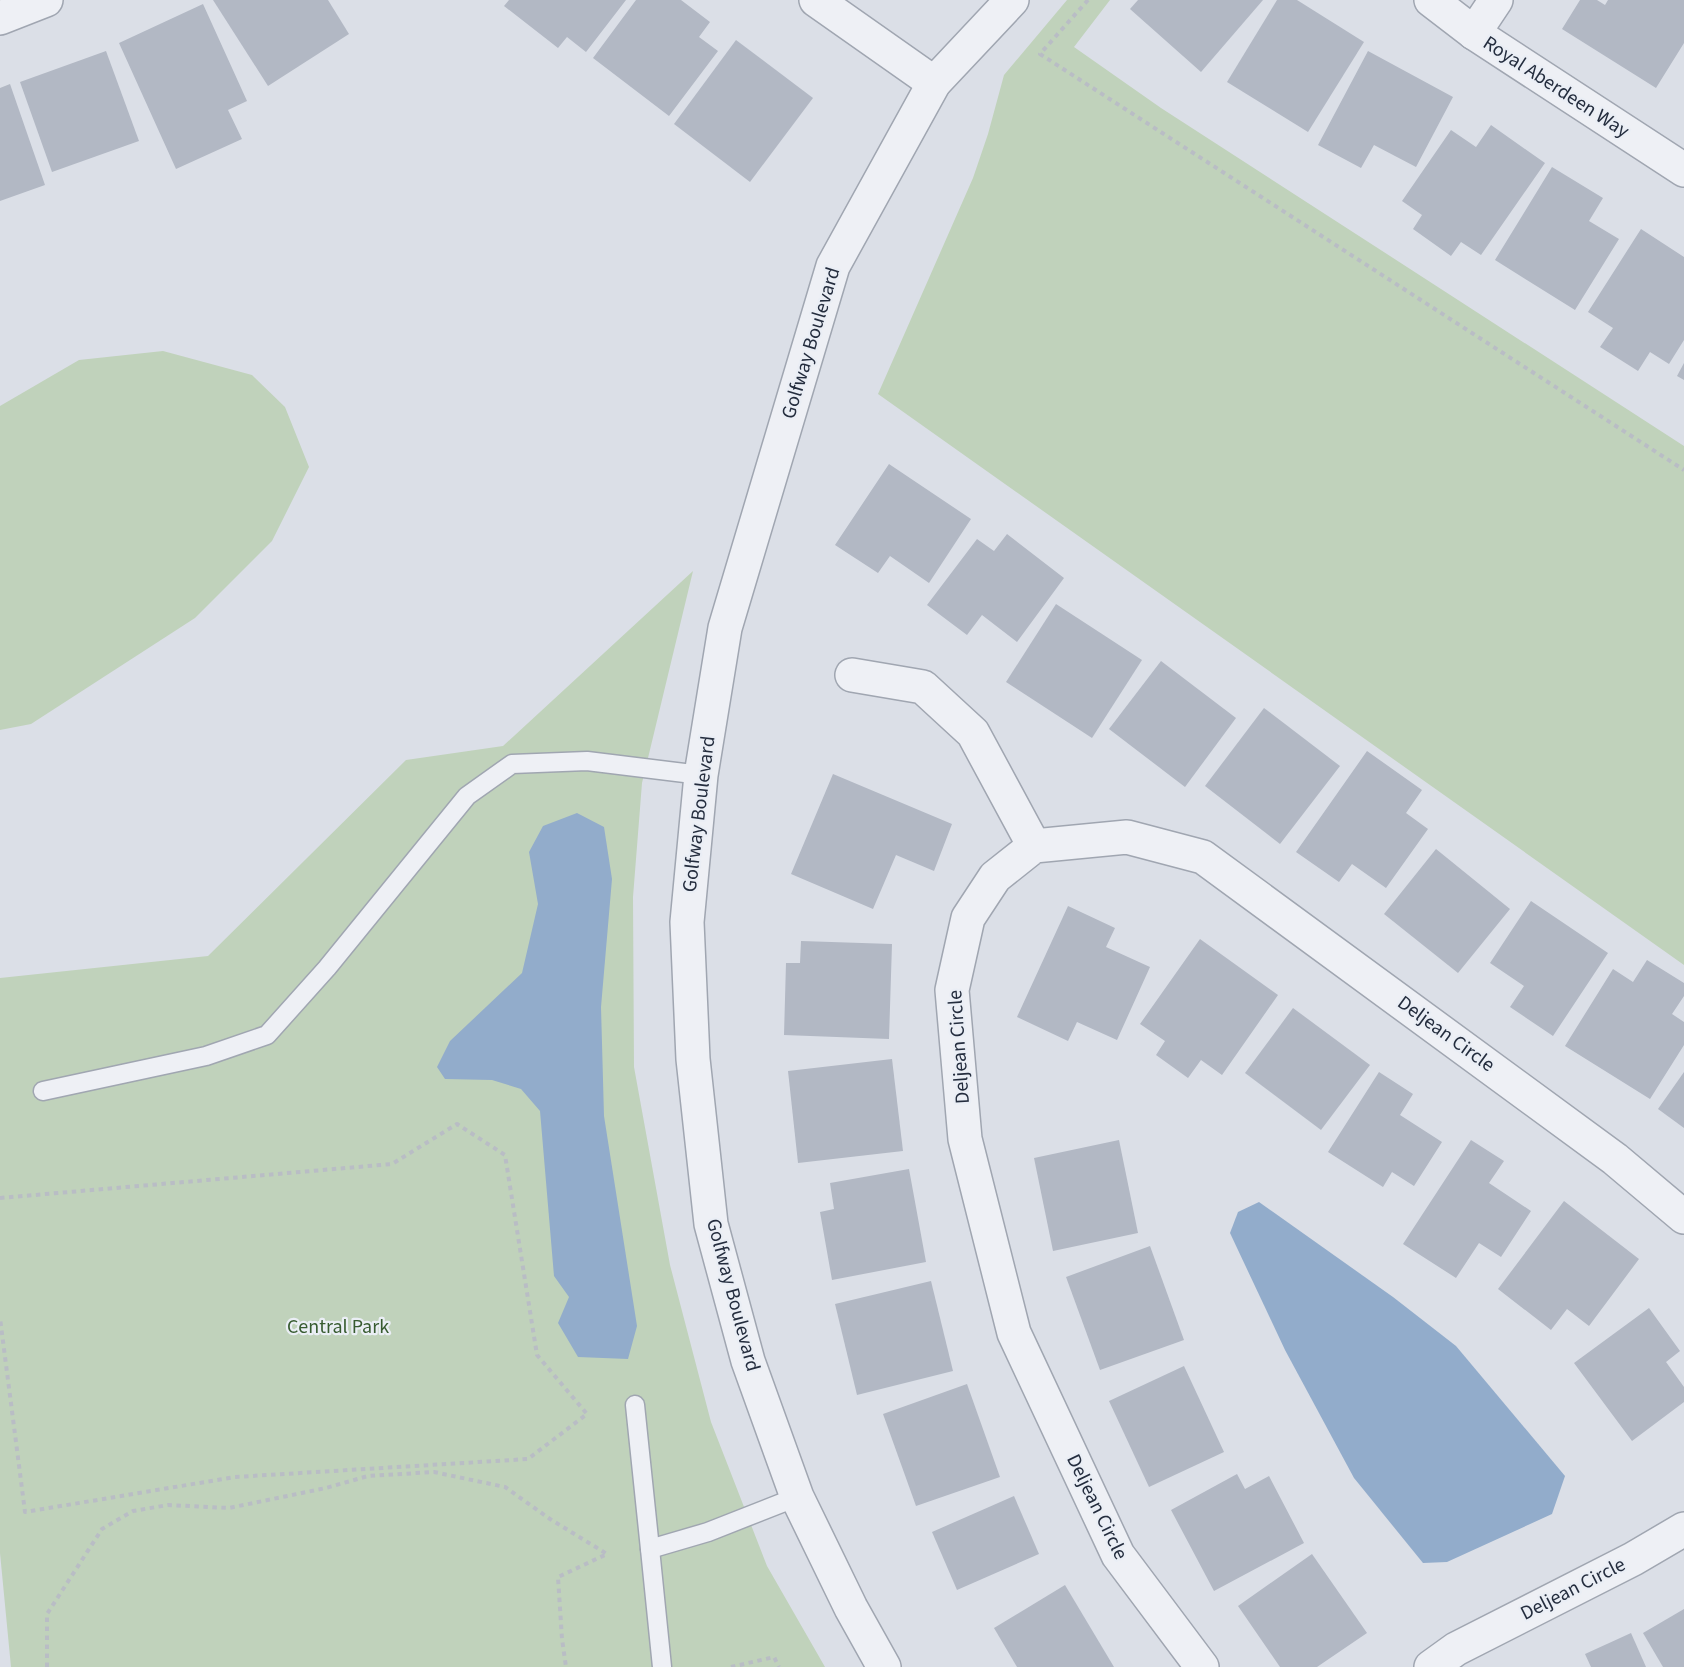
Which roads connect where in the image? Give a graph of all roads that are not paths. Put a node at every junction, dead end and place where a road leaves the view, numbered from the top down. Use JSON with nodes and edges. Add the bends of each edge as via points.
{"nodes":[{"id":1,"x":46,"y":0,"type":"edge"},
{"id":2,"x":816,"y":0,"type":"edge"},
{"id":3,"x":1012,"y":0,"type":"edge"},
{"id":4,"x":1431,"y":0,"type":"edge"},
{"id":5,"x":1496,"y":0,"type":"edge"},
{"id":6,"x":0,"y":18,"type":"edge"},
{"id":7,"x":1474,"y":33,"type":"junction"},
{"id":8,"x":934,"y":83,"type":"junction"},
{"id":9,"x":1684,"y":170,"type":"edge"},
{"id":10,"x":852,"y":675,"type":"dead end"},
{"id":11,"x":701,"y":775,"type":"junction"},
{"id":12,"x":1034,"y":846,"type":"junction"},
{"id":13,"x":43,"y":1091,"type":"dead end"},
{"id":14,"x":1684,"y":1216,"type":"edge"},
{"id":15,"x":635,"y":1405,"type":"dead end"},
{"id":16,"x":797,"y":1497,"type":"junction"},
{"id":17,"x":1684,"y":1528,"type":"edge"},
{"id":18,"x":650,"y":1549,"type":"junction"},
{"id":19,"x":662,"y":1667,"type":"edge"},
{"id":20,"x":884,"y":1667,"type":"edge"},
{"id":21,"x":1202,"y":1667,"type":"edge"},
{"id":22,"x":1431,"y":1667,"type":"edge"}],
"edges":[{"from":1,"to":6,"type":"street"},
{"from":2,"to":8,"type":"street"},
{"from":3,"to":8,"type":"street","name":"Golfway Boulevard"},
{"from":4,"to":7,"type":"street","name":"Royal Aberdeen Way"},
{"from":5,"to":7,"type":"street"},
{"from":7,"to":9,"type":"street","name":"Royal Aberdeen Way"},
{"from":8,"to":11,"type":"street","name":"Golfway Boulevard","via":[[833,266],[725,628]]},
{"from":10,"to":12,"type":"street","via":[[923,687],[973,733]]},
{"from":11,"to":13,"type":"lane","via":[[587,761],[512,764],[467,796],[327,968],[267,1035],[206,1056]]},
{"from":11,"to":16,"type":"street","name":"Golfway Boulevard","via":[[687,922],[693,1059],[711,1224],[748,1361]]},
{"from":12,"to":14,"type":"street","name":"Deljean Circle","via":[[1127,837],[1203,857],[1616,1159]]},
{"from":12,"to":21,"type":"street","name":"Deljean Circle","via":[[995,877],[968,918],[952,990],[965,1139],[1014,1333],[1118,1555]]},
{"from":15,"to":18,"type":"lane"},
{"from":16,"to":18,"type":"lane","via":[[708,1532]]},
{"from":16,"to":20,"type":"street","name":"Golfway Boulevard","via":[[850,1608]]},
{"from":17,"to":22,"type":"street","name":"Deljean Circle","via":[[1633,1559],[1456,1648]]},
{"from":18,"to":19,"type":"lane"}]}
